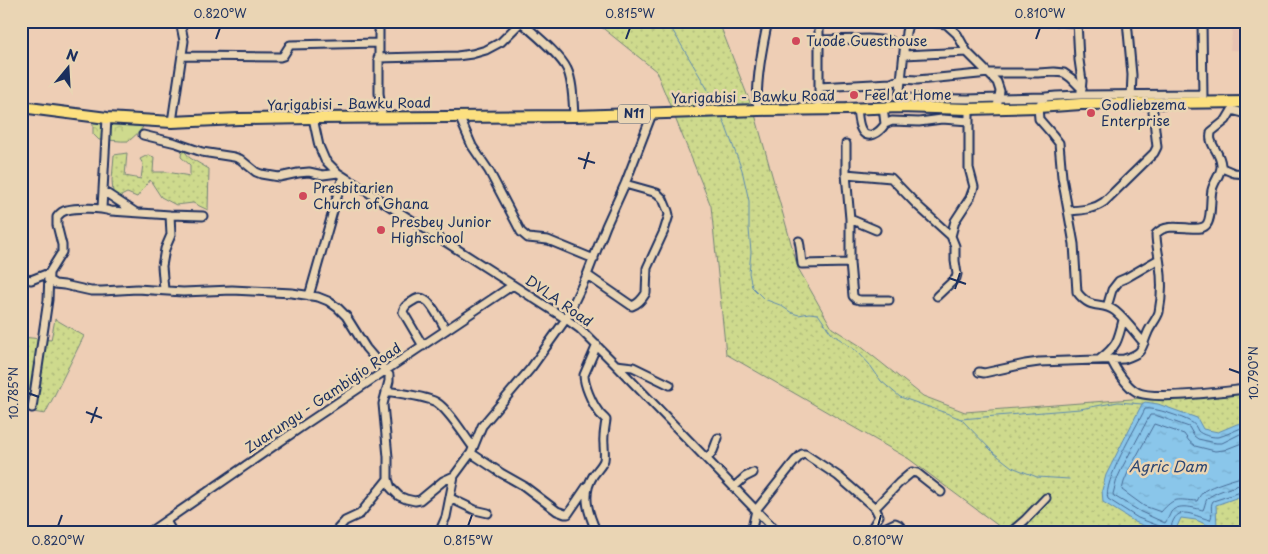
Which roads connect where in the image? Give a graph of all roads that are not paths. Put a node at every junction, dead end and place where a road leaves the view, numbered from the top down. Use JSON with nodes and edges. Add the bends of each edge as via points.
{"nodes":[{"id":1,"x":180,"y":21,"type":"edge"},
{"id":2,"x":379,"y":21,"type":"edge"},
{"id":3,"x":768,"y":21,"type":"edge"},
{"id":4,"x":819,"y":21,"type":"edge"},
{"id":5,"x":909,"y":21,"type":"edge"},
{"id":6,"x":920,"y":21,"type":"edge"},
{"id":7,"x":1058,"y":21,"type":"edge"},
{"id":8,"x":1127,"y":21,"type":"edge"},
{"id":9,"x":1202,"y":21,"type":"edge"},
{"id":10,"x":520,"y":22,"type":"edge"},
{"id":11,"x":1077,"y":22,"type":"edge"},
{"id":12,"x":819,"y":40,"type":"junction"},
{"id":13,"x":891,"y":41,"type":"dead end"},
{"id":14,"x":379,"y":43,"type":"junction"},
{"id":15,"x":967,"y":52,"type":"junction"},
{"id":16,"x":904,"y":55,"type":"junction"},
{"id":17,"x":182,"y":56,"type":"junction"},
{"id":18,"x":378,"y":58,"type":"junction"},
{"id":19,"x":989,"y":73,"type":"junction"},
{"id":20,"x":901,"y":79,"type":"junction"},
{"id":21,"x":819,"y":87,"type":"junction"},
{"id":22,"x":1081,"y":96,"type":"junction"},
{"id":23,"x":1046,"y":97,"type":"junction"},
{"id":24,"x":1203,"y":98,"type":"junction"},
{"id":25,"x":1131,"y":99,"type":"junction"},
{"id":26,"x":899,"y":102,"type":"junction"},
{"id":27,"x":998,"y":102,"type":"junction"},
{"id":28,"x":1152,"y":102,"type":"junction"},
{"id":29,"x":1247,"y":102,"type":"edge"},
{"id":30,"x":1038,"y":106,"type":"junction"},
{"id":31,"x":21,"y":107,"type":"edge"},
{"id":32,"x":883,"y":108,"type":"junction"},
{"id":33,"x":819,"y":109,"type":"junction"},
{"id":34,"x":857,"y":109,"type":"junction"},
{"id":35,"x":969,"y":109,"type":"junction"},
{"id":36,"x":758,"y":110,"type":"junction"},
{"id":37,"x":652,"y":114,"type":"junction"},
{"id":38,"x":1247,"y":114,"type":"edge"},
{"id":39,"x":459,"y":116,"type":"junction"},
{"id":40,"x":574,"y":116,"type":"junction"},
{"id":41,"x":382,"y":117,"type":"junction"},
{"id":42,"x":106,"y":118,"type":"junction"},
{"id":43,"x":313,"y":118,"type":"junction"},
{"id":44,"x":969,"y":120,"type":"junction"},
{"id":45,"x":172,"y":122,"type":"junction"},
{"id":46,"x":885,"y":124,"type":"junction"},
{"id":47,"x":143,"y":136,"type":"dead end"},
{"id":48,"x":846,"y":144,"type":"dead end"},
{"id":49,"x":1222,"y":168,"type":"junction"},
{"id":50,"x":341,"y":174,"type":"junction"},
{"id":51,"x":846,"y":174,"type":"junction"},
{"id":52,"x":1247,"y":174,"type":"edge"},
{"id":53,"x":625,"y":184,"type":"junction"},
{"id":54,"x":103,"y":191,"type":"junction"},
{"id":55,"x":102,"y":208,"type":"junction"},
{"id":56,"x":1068,"y":211,"type":"junction"},
{"id":57,"x":135,"y":212,"type":"junction"},
{"id":58,"x":170,"y":215,"type":"junction"},
{"id":59,"x":203,"y":216,"type":"dead end"},
{"id":60,"x":850,"y":219,"type":"junction"},
{"id":61,"x":876,"y":230,"type":"dead end"},
{"id":62,"x":952,"y":236,"type":"junction"},
{"id":63,"x":799,"y":241,"type":"dead end"},
{"id":64,"x":594,"y":259,"type":"junction"},
{"id":65,"x":1159,"y":259,"type":"junction"},
{"id":66,"x":850,"y":263,"type":"junction"},
{"id":67,"x":587,"y":275,"type":"junction"},
{"id":68,"x":49,"y":276,"type":"junction"},
{"id":69,"x":21,"y":278,"type":"edge"},
{"id":70,"x":513,"y":285,"type":"junction"},
{"id":71,"x":164,"y":290,"type":"junction"},
{"id":72,"x":309,"y":296,"type":"junction"},
{"id":73,"x":937,"y":296,"type":"dead end"},
{"id":74,"x":888,"y":300,"type":"dead end"},
{"id":75,"x":1107,"y":306,"type":"junction"},
{"id":76,"x":566,"y":319,"type":"junction"},
{"id":77,"x":1123,"y":320,"type":"junction"},
{"id":78,"x":446,"y":330,"type":"junction"},
{"id":79,"x":1144,"y":343,"type":"junction"},
{"id":80,"x":597,"y":345,"type":"junction"},
{"id":81,"x":423,"y":346,"type":"junction"},
{"id":82,"x":1100,"y":359,"type":"junction"},
{"id":83,"x":1111,"y":359,"type":"junction"},
{"id":84,"x":616,"y":365,"type":"junction"},
{"id":85,"x":386,"y":371,"type":"junction"},
{"id":86,"x":978,"y":372,"type":"dead end"},
{"id":87,"x":670,"y":386,"type":"dead end"},
{"id":88,"x":1247,"y":389,"type":"edge"},
{"id":89,"x":386,"y":391,"type":"junction"},
{"id":90,"x":32,"y":408,"type":"dead end"},
{"id":91,"x":718,"y":438,"type":"dead end"},
{"id":92,"x":472,"y":450,"type":"junction"},
{"id":93,"x":707,"y":459,"type":"junction"},
{"id":94,"x":753,"y":473,"type":"dead end"},
{"id":95,"x":454,"y":476,"type":"junction"},
{"id":96,"x":388,"y":479,"type":"junction"},
{"id":97,"x":589,"y":484,"type":"junction"},
{"id":98,"x":734,"y":487,"type":"junction"},
{"id":99,"x":941,"y":492,"type":"dead end"},
{"id":100,"x":450,"y":498,"type":"junction"},
{"id":101,"x":1046,"y":498,"type":"dead end"},
{"id":102,"x":875,"y":508,"type":"junction"},
{"id":103,"x":756,"y":510,"type":"junction"},
{"id":104,"x":488,"y":513,"type":"dead end"},
{"id":105,"x":166,"y":521,"type":"junction"},
{"id":106,"x":148,"y":533,"type":"edge"},
{"id":107,"x":173,"y":533,"type":"edge"},
{"id":108,"x":334,"y":533,"type":"edge"},
{"id":109,"x":439,"y":533,"type":"edge"},
{"id":110,"x":597,"y":533,"type":"edge"},
{"id":111,"x":751,"y":533,"type":"edge"},
{"id":112,"x":778,"y":533,"type":"edge"},
{"id":113,"x":869,"y":533,"type":"edge"},
{"id":114,"x":874,"y":533,"type":"edge"},
{"id":115,"x":906,"y":533,"type":"edge"},
{"id":116,"x":1010,"y":533,"type":"edge"}],
"edges":[{"from":1,"to":17,"type":"street","via":[[184,41]]},
{"from":2,"to":14,"type":"street"},
{"from":3,"to":36,"type":"street","via":[[758,84]]},
{"from":4,"to":12,"type":"street"},
{"from":5,"to":16,"type":"street"},
{"from":6,"to":15,"type":"street","via":[[946,24]]},
{"from":7,"to":11,"type":"street"},
{"from":8,"to":25,"type":"street"},
{"from":9,"to":24,"type":"street"},
{"from":10,"to":18,"type":"street","via":[[501,42],[472,54]]},
{"from":10,"to":40,"type":"street","via":[[567,69]]},
{"from":11,"to":22,"type":"street"},
{"from":12,"to":13,"type":"street"},
{"from":12,"to":21,"type":"street"},
{"from":14,"to":17,"type":"street","via":[[290,45],[280,57]]},
{"from":14,"to":18,"type":"street"},
{"from":15,"to":16,"type":"street"},
{"from":15,"to":19,"type":"street"},
{"from":16,"to":20,"type":"street"},
{"from":17,"to":45,"type":"street"},
{"from":18,"to":41,"type":"street"},
{"from":19,"to":20,"type":"street"},
{"from":19,"to":22,"type":"street","via":[[1064,73],[1071,78]]},
{"from":19,"to":27,"type":"street","via":[[999,86]]},
{"from":20,"to":21,"type":"street","via":[[891,83]]},
{"from":20,"to":26,"type":"street"},
{"from":21,"to":33,"type":"street"},
{"from":22,"to":23,"type":"street"},
{"from":22,"to":25,"type":"highway","name":"Yarigabisi - Bawku Road","number":"N11"},
{"from":22,"to":30,"type":"highway","name":"Yarigabisi - Bawku Road","number":"N11"},
{"from":23,"to":27,"type":"street"},
{"from":23,"to":30,"type":"street"},
{"from":24,"to":25,"type":"street"},
{"from":24,"to":28,"type":"highway","name":"Yarigabisi - Bawku Road","number":"N11"},
{"from":24,"to":29,"type":"highway","name":"Yarigabisi - Bawku Road","number":"N11"},
{"from":25,"to":28,"type":"highway","name":"Yarigabisi - Bawku Road","number":"N11"},
{"from":26,"to":27,"type":"street","via":[[968,99]]},
{"from":26,"to":32,"type":"highway","name":"Yarigabisi - Bawku Road","number":"N11"},
{"from":26,"to":35,"type":"highway","name":"Yarigabisi - Bawku Road","number":"N11"},
{"from":27,"to":30,"type":"highway","name":"Yarigabisi - Bawku Road","number":"N11"},
{"from":27,"to":35,"type":"highway","name":"Yarigabisi - Bawku Road","number":"N11"},
{"from":28,"to":56,"type":"street","via":[[1157,146],[1154,153],[1104,202],[1092,208]]},
{"from":30,"to":56,"type":"street","via":[[1039,119],[1059,143]]},
{"from":31,"to":42,"type":"highway","name":"Yarigabisi - Bawku Road","number":"N11"},
{"from":32,"to":34,"type":"highway","name":"Yarigabisi - Bawku Road","number":"N11"},
{"from":32,"to":46,"type":"street"},
{"from":33,"to":34,"type":"highway","name":"Yarigabisi - Bawku Road","number":"N11"},
{"from":33,"to":36,"type":"highway","name":"Yarigabisi - Bawku Road","number":"N11"},
{"from":34,"to":46,"type":"street","via":[[861,129],[866,134],[878,133]]},
{"from":35,"to":44,"type":"street"},
{"from":36,"to":37,"type":"highway","name":"Yarigabisi - Bawku Road","number":"N11"},
{"from":37,"to":40,"type":"highway","name":"Yarigabisi - Bawku Road","number":"N11"},
{"from":37,"to":53,"type":"street"},
{"from":38,"to":49,"type":"street","via":[[1232,110],[1226,120],[1211,132]]},
{"from":39,"to":40,"type":"highway","name":"Yarigabisi - Bawku Road","number":"N11"},
{"from":39,"to":41,"type":"highway","name":"Yarigabisi - Bawku Road","number":"N11"},
{"from":39,"to":64,"type":"street","via":[[472,146],[521,232],[528,238],[548,240]]},
{"from":41,"to":43,"type":"highway","name":"Yarigabisi - Bawku Road","number":"N11"},
{"from":42,"to":45,"type":"highway","name":"Yarigabisi - Bawku Road","number":"N11"},
{"from":42,"to":54,"type":"street"},
{"from":43,"to":45,"type":"highway","name":"Yarigabisi - Bawku Road","number":"N11"},
{"from":43,"to":50,"type":"street","name":"DVLA Road","via":[[319,146],[326,160]]},
{"from":44,"to":46,"type":"street","via":[[892,121]]},
{"from":44,"to":62,"type":"street","via":[[969,168],[974,187],[955,221]]},
{"from":47,"to":50,"type":"street","via":[[202,152],[234,156],[261,174],[279,177],[309,172]]},
{"from":48,"to":51,"type":"street"},
{"from":49,"to":52,"type":"street"},
{"from":49,"to":65,"type":"street","via":[[1214,184],[1207,224],[1199,228],[1159,230],[1156,242]]},
{"from":50,"to":70,"type":"street","name":"DVLA Road"},
{"from":50,"to":72,"type":"street"},
{"from":51,"to":60,"type":"street"},
{"from":51,"to":62,"type":"street","via":[[891,178]]},
{"from":53,"to":64,"type":"street"},
{"from":53,"to":67,"type":"street","via":[[657,193],[668,211],[664,231],[647,268],[646,293],[632,306]]},
{"from":54,"to":55,"type":"street"},
{"from":54,"to":57,"type":"street"},
{"from":55,"to":57,"type":"street"},
{"from":55,"to":68,"type":"street","via":[[67,209],[57,217],[62,252]]},
{"from":56,"to":75,"type":"street","via":[[1077,292],[1088,303]]},
{"from":57,"to":58,"type":"street"},
{"from":58,"to":59,"type":"street"},
{"from":58,"to":71,"type":"street","via":[[171,235],[162,266]]},
{"from":60,"to":61,"type":"street"},
{"from":60,"to":66,"type":"street"},
{"from":62,"to":73,"type":"street","via":[[957,274]]},
{"from":63,"to":66,"type":"street","via":[[801,264]]},
{"from":64,"to":67,"type":"street"},
{"from":65,"to":75,"type":"street","via":[[1119,281]]},
{"from":65,"to":79,"type":"street","via":[[1161,288],[1158,312]]},
{"from":66,"to":74,"type":"street","via":[[856,299]]},
{"from":67,"to":76,"type":"street"},
{"from":68,"to":69,"type":"street","via":[[31,280]]},
{"from":68,"to":71,"type":"street","via":[[55,284],[91,291]]},
{"from":68,"to":90,"type":"street"},
{"from":70,"to":76,"type":"street","name":"DVLA Road"},
{"from":70,"to":78,"type":"street","name":"Zuarungu - Gambigio Road"},
{"from":71,"to":72,"type":"street","via":[[232,290]]},
{"from":72,"to":85,"type":"street","via":[[340,310]]},
{"from":75,"to":77,"type":"street"},
{"from":76,"to":80,"type":"street","name":"DVLA Road"},
{"from":76,"to":92,"type":"street","via":[[531,368],[482,426]]},
{"from":77,"to":79,"type":"street"},
{"from":77,"to":82,"type":"street","via":[[1112,350]]},
{"from":78,"to":81,"type":"street","name":"Zuarungu - Gambigio Road"},
{"from":78,"to":81,"type":"street","via":[[428,301],[417,298],[405,306],[403,312]]},
{"from":79,"to":83,"type":"street","via":[[1135,356]]},
{"from":80,"to":84,"type":"street","name":"DVLA Road"},
{"from":80,"to":97,"type":"street","via":[[584,380],[606,420],[604,461]]},
{"from":81,"to":85,"type":"street","name":"Zuarungu - Gambigio Road"},
{"from":82,"to":83,"type":"street"},
{"from":82,"to":86,"type":"street","via":[[1025,364]]},
{"from":83,"to":88,"type":"street","via":[[1129,386],[1144,394],[1164,396]]},
{"from":84,"to":87,"type":"street","via":[[633,367]]},
{"from":84,"to":93,"type":"street","name":"DVLA Road"},
{"from":85,"to":89,"type":"street","via":[[389,375]]},
{"from":85,"to":105,"type":"street","name":"Zuarungu - Gambigio Road"},
{"from":89,"to":92,"type":"street","via":[[436,402],[446,411]]},
{"from":89,"to":96,"type":"street","via":[[383,407]]},
{"from":91,"to":93,"type":"street"},
{"from":92,"to":95,"type":"street"},
{"from":92,"to":97,"type":"street","via":[[561,513],[568,514]]},
{"from":93,"to":98,"type":"street","name":"DVLA Road"},
{"from":94,"to":98,"type":"street"},
{"from":95,"to":96,"type":"street","via":[[415,501],[399,496]]},
{"from":95,"to":100,"type":"street"},
{"from":96,"to":108,"type":"street","via":[[360,514],[345,521]]},
{"from":97,"to":110,"type":"street","via":[[588,507]]},
{"from":98,"to":103,"type":"street","name":"DVLA Road"},
{"from":99,"to":102,"type":"street","via":[[912,472]]},
{"from":100,"to":104,"type":"street"},
{"from":100,"to":109,"type":"street"},
{"from":101,"to":116,"type":"street"},
{"from":102,"to":103,"type":"street","via":[[838,476],[802,454]]},
{"from":102,"to":113,"type":"street","via":[[879,516]]},
{"from":103,"to":111,"type":"street"},
{"from":103,"to":112,"type":"street","name":"DVLA Road"},
{"from":105,"to":106,"type":"street","name":"Zuarungu - Gambigio Road"},
{"from":105,"to":107,"type":"street"},
{"from":114,"to":115,"type":"street","via":[[898,523]]}]}
